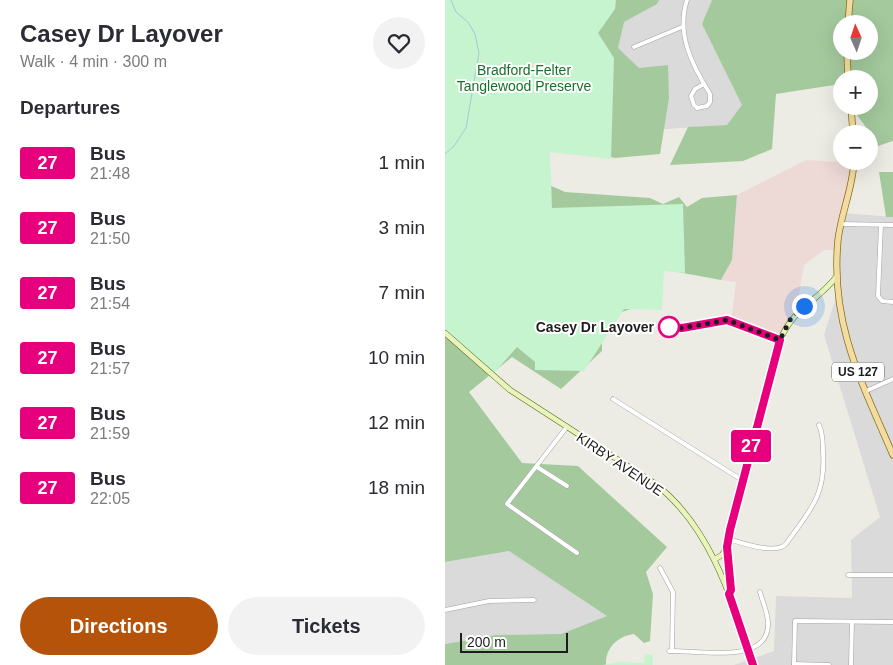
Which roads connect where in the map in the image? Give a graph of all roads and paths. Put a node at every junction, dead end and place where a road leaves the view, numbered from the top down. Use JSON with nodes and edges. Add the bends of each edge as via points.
{"nodes":[{"id":1,"x":687,"y":0,"type":"edge"},
{"id":2,"x":850,"y":0,"type":"edge"},
{"id":3,"x":849,"y":15,"type":"edge"},
{"id":4,"x":682,"y":26,"type":"junction"},
{"id":5,"x":634,"y":47,"type":"dead end"},
{"id":6,"x":704,"y":84,"type":"junction"},
{"id":7,"x":854,"y":170,"type":"edge"},
{"id":8,"x":841,"y":224,"type":"junction"},
{"id":9,"x":881,"y":225,"type":"junction"},
{"id":10,"x":893,"y":226,"type":"edge"},
{"id":11,"x":837,"y":276,"type":"junction"},
{"id":12,"x":825,"y":290,"type":"junction"},
{"id":13,"x":838,"y":291,"type":"junction"},
{"id":14,"x":893,"y":302,"type":"edge"},
{"id":15,"x":666,"y":327,"type":"dead end"},
{"id":16,"x":445,"y":333,"type":"edge"},
{"id":17,"x":780,"y":340,"type":"junction"},
{"id":18,"x":893,"y":379,"type":"edge"},
{"id":19,"x":866,"y":391,"type":"junction"},
{"id":20,"x":613,"y":398,"type":"dead end"},
{"id":21,"x":819,"y":425,"type":"dead end"},
{"id":22,"x":566,"y":428,"type":"junction"},
{"id":23,"x":891,"y":443,"type":"edge"},
{"id":24,"x":893,"y":455,"type":"edge"},
{"id":25,"x":537,"y":467,"type":"junction"},
{"id":26,"x":742,"y":480,"type":"junction"},
{"id":27,"x":567,"y":486,"type":"dead end"},
{"id":28,"x":728,"y":539,"type":"junction"},
{"id":29,"x":727,"y":547,"type":"junction"},
{"id":30,"x":577,"y":553,"type":"dead end"},
{"id":31,"x":715,"y":559,"type":"junction"},
{"id":32,"x":660,"y":568,"type":"dead end"},
{"id":33,"x":848,"y":575,"type":"dead end"},
{"id":34,"x":893,"y":575,"type":"edge"},
{"id":35,"x":760,"y":592,"type":"dead end"},
{"id":36,"x":729,"y":594,"type":"junction"},
{"id":37,"x":534,"y":600,"type":"dead end"},
{"id":38,"x":445,"y":610,"type":"edge"},
{"id":39,"x":852,"y":622,"type":"junction"},
{"id":40,"x":893,"y":622,"type":"edge"},
{"id":41,"x":749,"y":652,"type":"junction"},
{"id":42,"x":794,"y":664,"type":"edge"},
{"id":43,"x":753,"y":665,"type":"edge"},
{"id":44,"x":829,"y":665,"type":"edge"},
{"id":45,"x":851,"y":665,"type":"edge"}],
"edges":[{"from":1,"to":4,"type":"street"},
{"from":2,"to":3,"type":"main road"},
{"from":4,"to":5,"type":"street"},
{"from":4,"to":6,"type":"street","via":[[687,50]]},
{"from":6,"to":6,"type":"street","via":[[691,96],[697,108],[710,102],[710,94]]},
{"from":7,"to":8,"type":"main road","number":"US 127"},
{"from":8,"to":9,"type":"street"},
{"from":8,"to":11,"type":"main road","number":"US 127"},
{"from":9,"to":10,"type":"street"},
{"from":9,"to":14,"type":"street","via":[[878,296],[881,300]]},
{"from":11,"to":12,"type":"street"},
{"from":11,"to":13,"type":"main road","number":"US 127"},
{"from":12,"to":13,"type":"street"},
{"from":12,"to":17,"type":"street","via":[[796,313]]},
{"from":13,"to":19,"type":"main road","number":"US 127","via":[[843,333]]},
{"from":15,"to":17,"type":"street","via":[[682,328],[727,320]]},
{"from":16,"to":22,"type":"street","name":"KIRBY AVENUE","via":[[496,380]]},
{"from":17,"to":26,"type":"street"},
{"from":18,"to":19,"type":"street"},
{"from":19,"to":23,"type":"main road","number":"US 127"},
{"from":20,"to":26,"type":"street"},
{"from":21,"to":28,"type":"street","via":[[823,452],[822,485],[817,498],[786,544],[771,550]]},
{"from":22,"to":25,"type":"street"},
{"from":22,"to":31,"type":"street","name":"KIRBY AVENUE","via":[[667,494],[682,510]]},
{"from":23,"to":24,"type":"main road","number":"US 127"},
{"from":25,"to":27,"type":"street"},
{"from":25,"to":30,"type":"street","via":[[507,504]]},
{"from":26,"to":28,"type":"street"},
{"from":28,"to":29,"type":"street"},
{"from":29,"to":31,"type":"street"},
{"from":29,"to":36,"type":"street"},
{"from":31,"to":36,"type":"street","name":"KIRBY AVENUE"},
{"from":32,"to":41,"type":"street","via":[[673,592],[671,651]]},
{"from":33,"to":34,"type":"street"},
{"from":35,"to":41,"type":"street","via":[[768,628],[763,641]]},
{"from":36,"to":41,"type":"street","name":"KIRBY AVENUE"},
{"from":37,"to":38,"type":"street","via":[[489,601]]},
{"from":39,"to":40,"type":"street"},
{"from":39,"to":42,"type":"street","via":[[795,620]]},
{"from":39,"to":45,"type":"street"},
{"from":41,"to":43,"type":"street","name":"KIRBY AVENUE"},
{"from":42,"to":44,"type":"street"}]}
